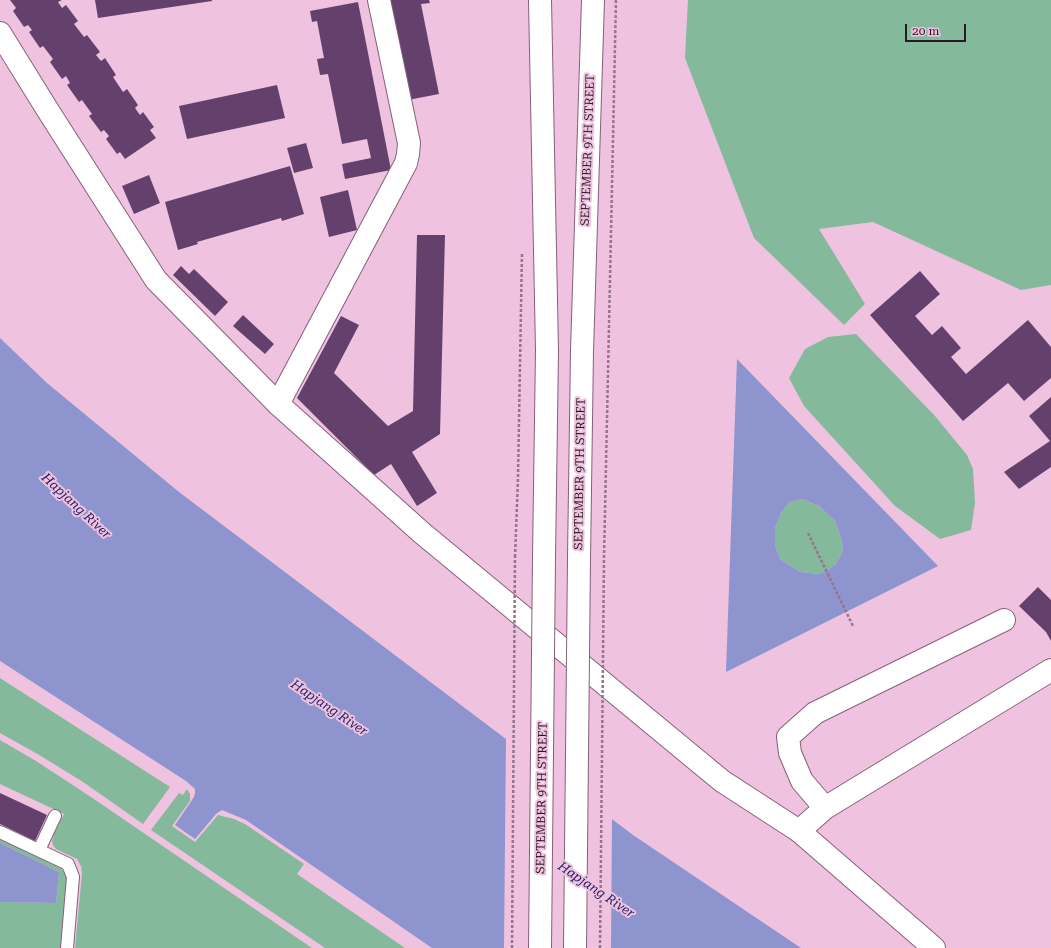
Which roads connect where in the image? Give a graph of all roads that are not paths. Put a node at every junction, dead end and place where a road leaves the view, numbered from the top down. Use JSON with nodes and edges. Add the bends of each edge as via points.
{"nodes":[{"id":1,"x":380,"y":0,"type":"edge"},
{"id":2,"x":540,"y":0,"type":"edge"},
{"id":3,"x":593,"y":0,"type":"edge"},
{"id":4,"x":0,"y":33,"type":"edge"},
{"id":5,"x":278,"y":404,"type":"junction"},
{"id":6,"x":1004,"y":620,"type":"dead end"},
{"id":7,"x":1051,"y":670,"type":"edge"},
{"id":8,"x":825,"y":808,"type":"junction"},
{"id":9,"x":56,"y":816,"type":"dead end"},
{"id":10,"x":798,"y":831,"type":"junction"},
{"id":11,"x":0,"y":832,"type":"edge"},
{"id":12,"x":39,"y":850,"type":"junction"},
{"id":13,"x":67,"y":948,"type":"edge"},
{"id":14,"x":540,"y":948,"type":"edge"},
{"id":15,"x":575,"y":948,"type":"edge"},
{"id":16,"x":934,"y":948,"type":"edge"}],
"edges":[{"from":1,"to":5,"type":"main road","via":[[408,143],[406,164]]},
{"from":2,"to":14,"type":"main road","name":"SEPTEMBER 9TH STREET","bridge":true,"via":[[547,350]]},
{"from":3,"to":15,"type":"main road","name":"SEPTEMBER 9TH STREET","bridge":true,"via":[[582,351]]},
{"from":4,"to":5,"type":"main road","via":[[156,280]]},
{"from":5,"to":10,"type":"main road","via":[[422,533],[722,781]]},
{"from":6,"to":8,"type":"main road","via":[[815,713],[788,737],[790,753],[802,781]]},
{"from":7,"to":8,"type":"main road"},
{"from":8,"to":10,"type":"main road"},
{"from":9,"to":12,"type":"lane"},
{"from":10,"to":16,"type":"main road"},
{"from":11,"to":12,"type":"lane"},
{"from":12,"to":13,"type":"lane","via":[[68,864],[73,877]]}]}
